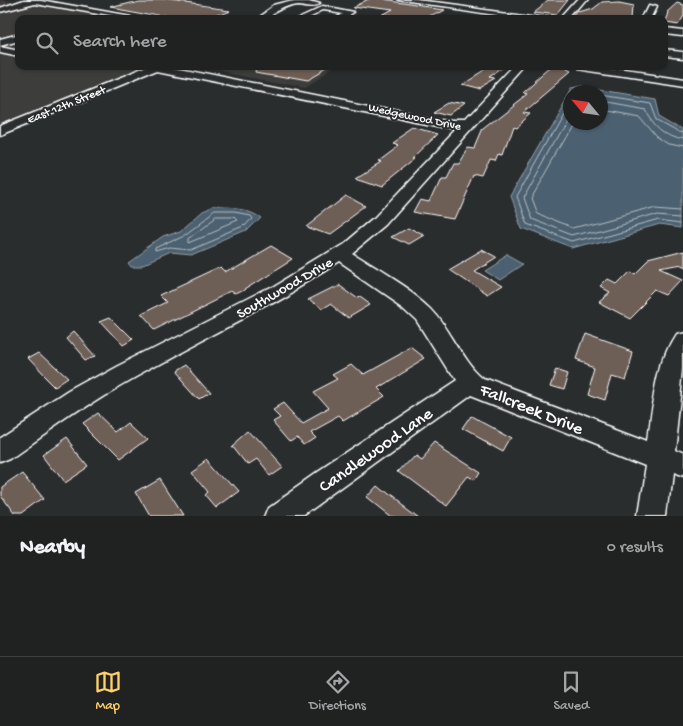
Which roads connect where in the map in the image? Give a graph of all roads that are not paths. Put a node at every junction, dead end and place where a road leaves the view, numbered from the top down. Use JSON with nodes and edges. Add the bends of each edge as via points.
{"nodes":[{"id":1,"x":400,"y":0,"type":"edge"},
{"id":2,"x":436,"y":0,"type":"edge"},
{"id":3,"x":584,"y":0,"type":"edge"},
{"id":4,"x":32,"y":1,"type":"edge"},
{"id":5,"x":298,"y":1,"type":"edge"},
{"id":6,"x":319,"y":2,"type":"edge"},
{"id":7,"x":467,"y":2,"type":"edge"},
{"id":8,"x":110,"y":4,"type":"dead end"},
{"id":9,"x":653,"y":7,"type":"dead end"},
{"id":10,"x":0,"y":10,"type":"edge"},
{"id":11,"x":495,"y":11,"type":"junction"},
{"id":12,"x":86,"y":15,"type":"edge"},
{"id":13,"x":266,"y":15,"type":"edge"},
{"id":14,"x":296,"y":15,"type":"edge"},
{"id":15,"x":333,"y":15,"type":"edge"},
{"id":16,"x":490,"y":15,"type":"edge"},
{"id":17,"x":526,"y":15,"type":"edge"},
{"id":18,"x":571,"y":15,"type":"edge"},
{"id":19,"x":649,"y":15,"type":"edge"},
{"id":20,"x":668,"y":32,"type":"edge"},
{"id":21,"x":683,"y":34,"type":"edge"},
{"id":22,"x":15,"y":38,"type":"edge"},
{"id":23,"x":0,"y":42,"type":"edge"},
{"id":24,"x":0,"y":49,"type":"edge"},
{"id":25,"x":15,"y":52,"type":"edge"},
{"id":26,"x":668,"y":54,"type":"edge"},
{"id":27,"x":683,"y":56,"type":"edge"},
{"id":28,"x":150,"y":70,"type":"edge"},
{"id":29,"x":173,"y":70,"type":"edge"},
{"id":30,"x":192,"y":70,"type":"edge"},
{"id":31,"x":520,"y":70,"type":"edge"},
{"id":32,"x":604,"y":70,"type":"edge"},
{"id":33,"x":683,"y":82,"type":"edge"},
{"id":34,"x":466,"y":127,"type":"junction"},
{"id":35,"x":0,"y":130,"type":"edge"},
{"id":36,"x":340,"y":255,"type":"junction"},
{"id":37,"x":683,"y":340,"type":"edge"},
{"id":38,"x":471,"y":383,"type":"junction"},
{"id":39,"x":0,"y":451,"type":"edge"},
{"id":40,"x":671,"y":462,"type":"edge"},
{"id":41,"x":280,"y":516,"type":"edge"},
{"id":42,"x":652,"y":516,"type":"edge"}],
"edges":[{"from":1,"to":7,"type":"street"},
{"from":2,"to":7,"type":"street"},
{"from":3,"to":18,"type":"street"},
{"from":4,"to":10,"type":"street"},
{"from":4,"to":12,"type":"street"},
{"from":5,"to":6,"type":"street"},
{"from":5,"to":13,"type":"street","via":[[277,7]]},
{"from":6,"to":14,"type":"street"},
{"from":7,"to":11,"type":"street"},
{"from":8,"to":12,"type":"street"},
{"from":9,"to":19,"type":"street"},
{"from":11,"to":16,"type":"street"},
{"from":11,"to":17,"type":"street"},
{"from":14,"to":15,"type":"street","via":[[322,8]]},
{"from":20,"to":21,"type":"street"},
{"from":22,"to":23,"type":"street"},
{"from":24,"to":25,"type":"street"},
{"from":26,"to":27,"type":"street"},
{"from":28,"to":35,"type":"street","name":"East 12th Street"},
{"from":29,"to":34,"type":"street","name":"Wedgewood Drive"},
{"from":30,"to":34,"type":"street","name":"Wedgewood Drive"},
{"from":31,"to":34,"type":"street","name":"Southwood Drive"},
{"from":32,"to":33,"type":"street"},
{"from":34,"to":36,"type":"street","name":"Southwood Drive","via":[[382,220]]},
{"from":36,"to":38,"type":"street","name":"Fallcreek Drive","via":[[404,297],[425,315]]},
{"from":36,"to":39,"type":"street","name":"Southwood Drive","via":[[282,291],[116,377]]},
{"from":37,"to":40,"type":"street","via":[[677,348],[671,370]]},
{"from":38,"to":40,"type":"street","name":"Fallcreek Drive","via":[[488,393]]},
{"from":38,"to":41,"type":"street","name":"Candlewood Lane"},
{"from":40,"to":42,"type":"street"}]}
